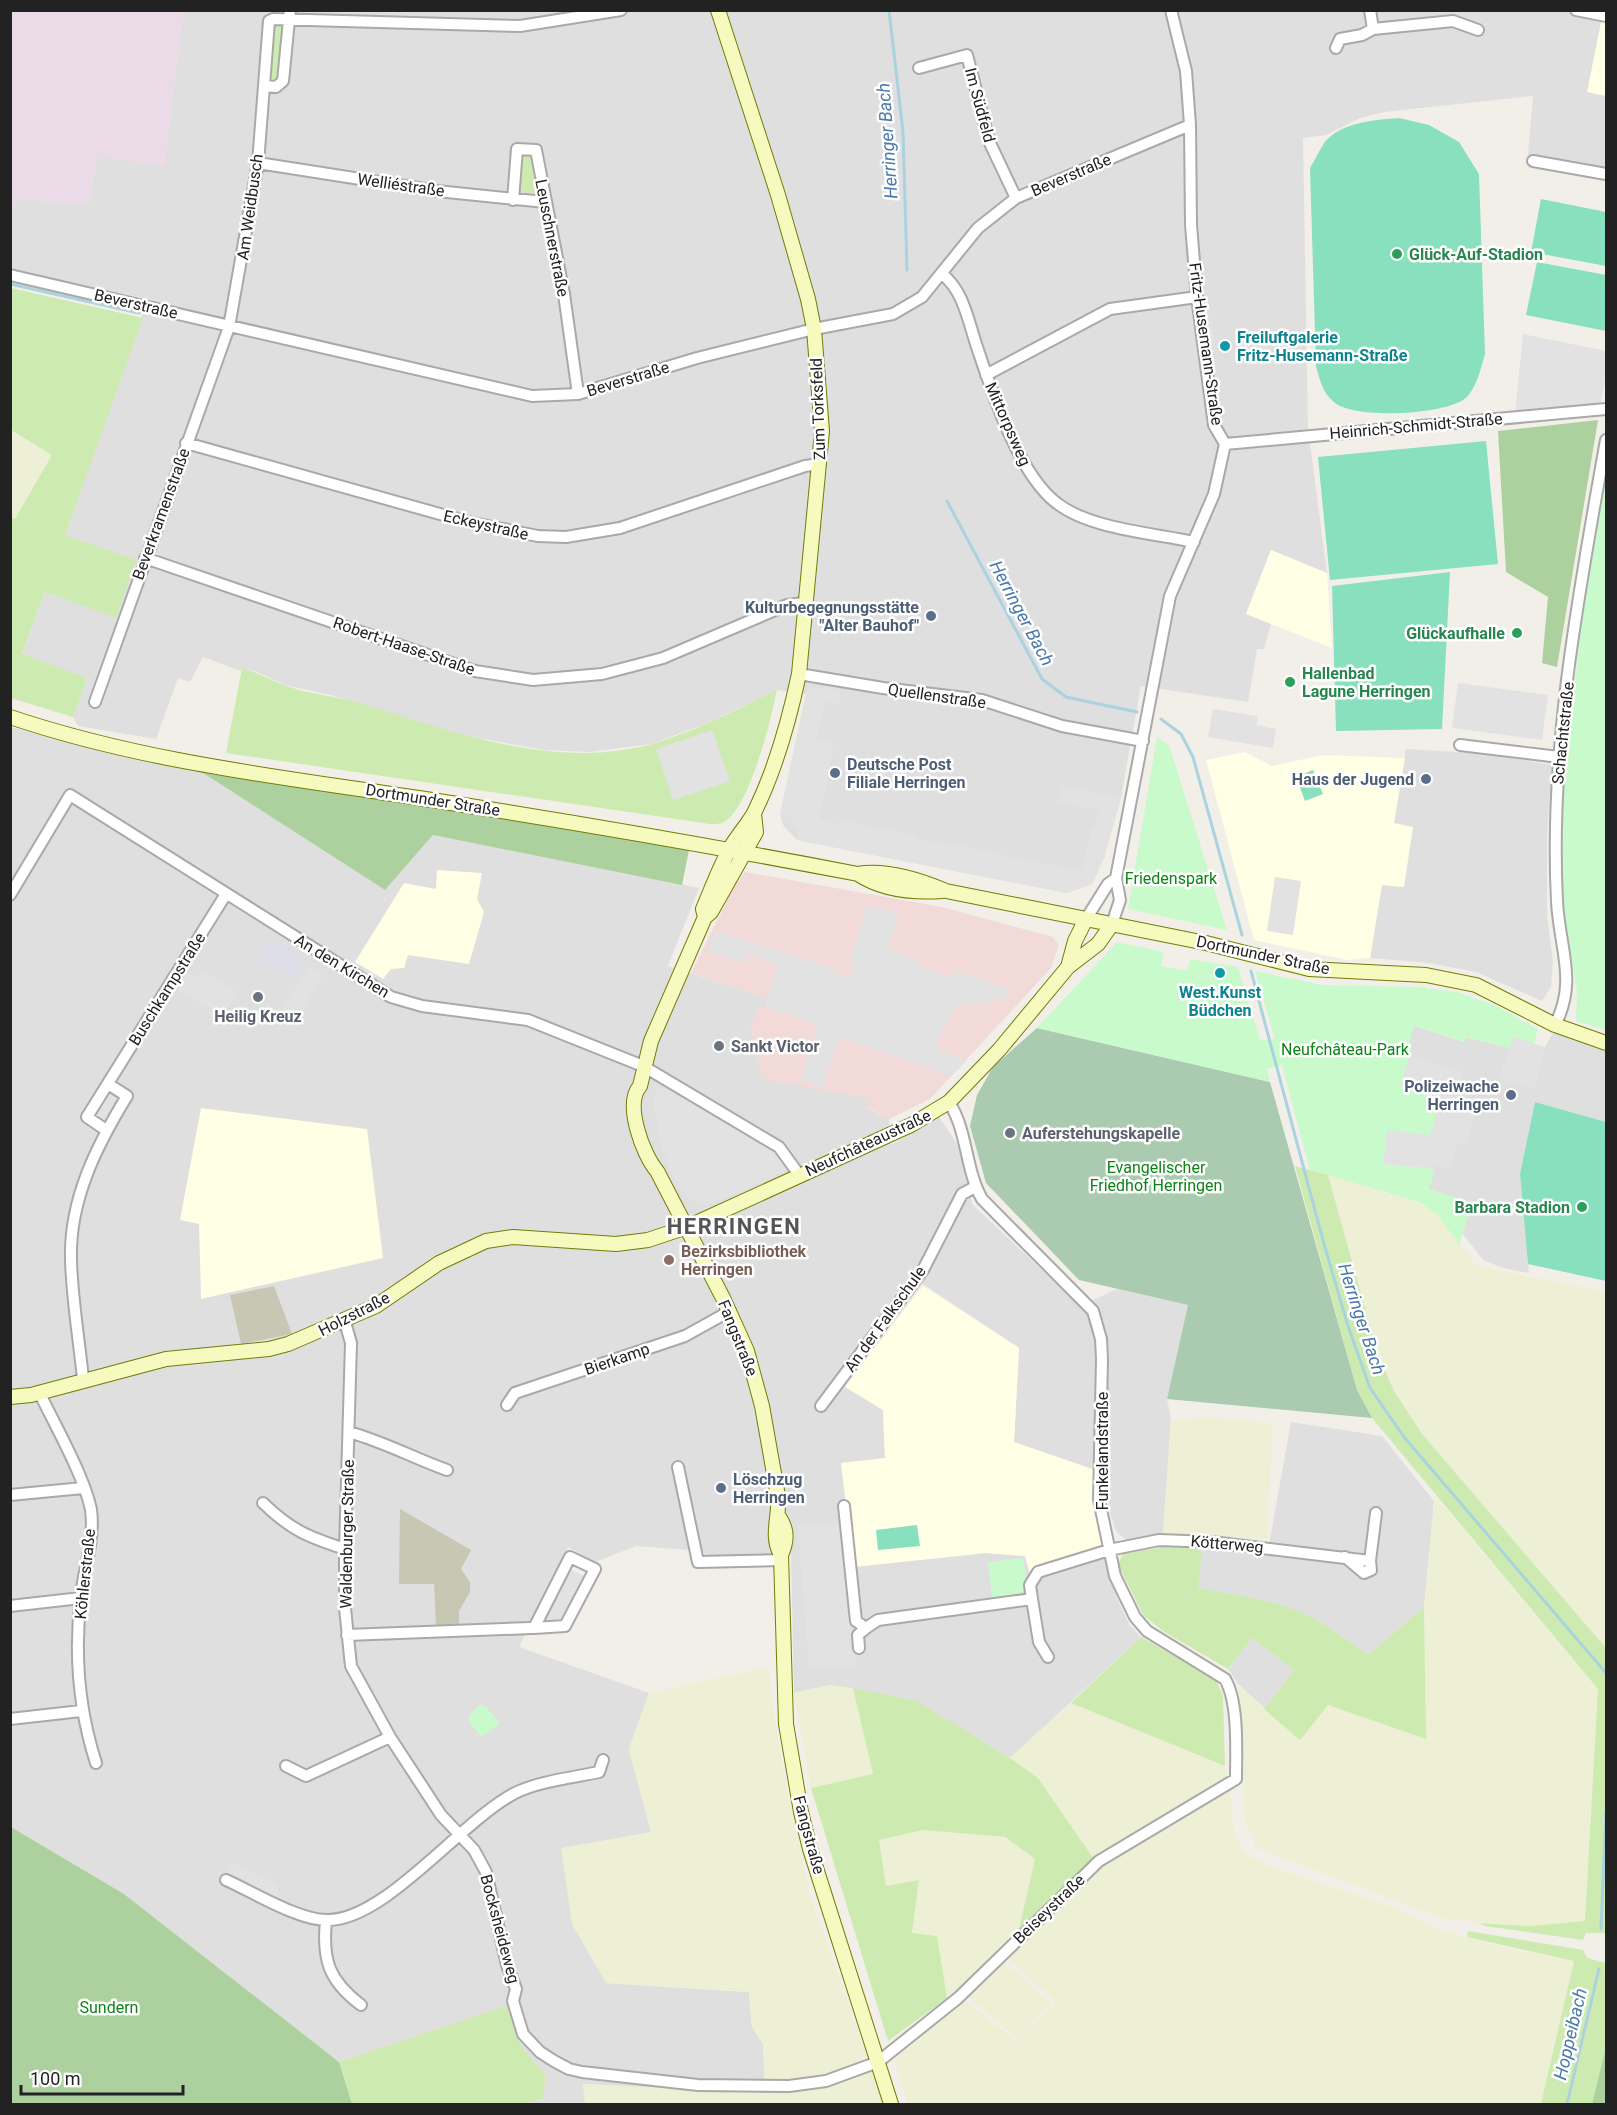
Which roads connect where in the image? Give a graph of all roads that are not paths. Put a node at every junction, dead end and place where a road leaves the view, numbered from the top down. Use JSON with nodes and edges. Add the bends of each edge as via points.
{"nodes":[{"id":1,"x":621,"y":10,"type":"edge"},
{"id":2,"x":718,"y":10,"type":"edge"},
{"id":3,"x":1172,"y":10,"type":"edge"},
{"id":4,"x":1370,"y":10,"type":"edge"},
{"id":5,"x":1576,"y":10,"type":"edge"},
{"id":6,"x":289,"y":15,"type":"edge"},
{"id":7,"x":1606,"y":16,"type":"edge"},
{"id":8,"x":1373,"y":29,"type":"junction"},
{"id":9,"x":1478,"y":30,"type":"dead end"},
{"id":10,"x":1336,"y":48,"type":"dead end"},
{"id":11,"x":919,"y":68,"type":"dead end"},
{"id":12,"x":264,"y":86,"type":"junction"},
{"id":13,"x":1190,"y":125,"type":"junction"},
{"id":14,"x":1533,"y":161,"type":"dead end"},
{"id":15,"x":258,"y":163,"type":"junction"},
{"id":16,"x":1606,"y":174,"type":"edge"},
{"id":17,"x":1016,"y":198,"type":"junction"},
{"id":18,"x":513,"y":200,"type":"junction"},
{"id":19,"x":545,"y":202,"type":"junction"},
{"id":20,"x":942,"y":274,"type":"junction"},
{"id":21,"x":10,"y":275,"type":"edge"},
{"id":22,"x":1197,"y":297,"type":"junction"},
{"id":23,"x":229,"y":327,"type":"junction"},
{"id":24,"x":814,"y":329,"type":"junction"},
{"id":25,"x":986,"y":375,"type":"junction"},
{"id":26,"x":578,"y":394,"type":"junction"},
{"id":27,"x":1606,"y":409,"type":"edge"},
{"id":28,"x":1606,"y":440,"type":"edge"},
{"id":29,"x":186,"y":443,"type":"junction"},
{"id":30,"x":1225,"y":444,"type":"junction"},
{"id":31,"x":820,"y":464,"type":"junction"},
{"id":32,"x":1194,"y":542,"type":"junction"},
{"id":33,"x":145,"y":558,"type":"junction"},
{"id":34,"x":804,"y":603,"type":"junction"},
{"id":35,"x":799,"y":674,"type":"junction"},
{"id":36,"x":95,"y":702,"type":"dead end"},
{"id":37,"x":10,"y":717,"type":"edge"},
{"id":38,"x":1143,"y":741,"type":"junction"},
{"id":39,"x":1460,"y":745,"type":"dead end"},
{"id":40,"x":1559,"y":757,"type":"junction"},
{"id":41,"x":754,"y":814,"type":"junction"},
{"id":42,"x":729,"y":849,"type":"junction"},
{"id":43,"x":746,"y":852,"type":"junction"},
{"id":44,"x":1116,"y":878,"type":"junction"},
{"id":45,"x":226,"y":894,"type":"junction"},
{"id":46,"x":10,"y":895,"type":"edge"},
{"id":47,"x":705,"y":917,"type":"junction"},
{"id":48,"x":1086,"y":919,"type":"junction"},
{"id":49,"x":1112,"y":924,"type":"junction"},
{"id":50,"x":1068,"y":967,"type":"junction"},
{"id":51,"x":1555,"y":1025,"type":"junction"},
{"id":52,"x":1606,"y":1043,"type":"edge"},
{"id":53,"x":643,"y":1066,"type":"junction"},
{"id":54,"x":108,"y":1084,"type":"junction"},
{"id":55,"x":949,"y":1102,"type":"junction"},
{"id":56,"x":106,"y":1130,"type":"junction"},
{"id":57,"x":800,"y":1176,"type":"junction"},
{"id":58,"x":975,"y":1187,"type":"junction"},
{"id":59,"x":687,"y":1227,"type":"junction"},
{"id":60,"x":729,"y":1311,"type":"junction"},
{"id":61,"x":345,"y":1322,"type":"junction"},
{"id":62,"x":83,"y":1379,"type":"junction"},
{"id":63,"x":39,"y":1392,"type":"junction"},
{"id":64,"x":10,"y":1397,"type":"edge"},
{"id":65,"x":507,"y":1406,"type":"dead end"},
{"id":66,"x":821,"y":1406,"type":"dead end"},
{"id":67,"x":349,"y":1432,"type":"junction"},
{"id":68,"x":678,"y":1467,"type":"dead end"},
{"id":69,"x":447,"y":1470,"type":"dead end"},
{"id":70,"x":83,"y":1488,"type":"junction"},
{"id":71,"x":10,"y":1495,"type":"edge"},
{"id":72,"x":263,"y":1503,"type":"dead end"},
{"id":73,"x":844,"y":1506,"type":"dead end"},
{"id":74,"x":1376,"y":1514,"type":"dead end"},
{"id":75,"x":345,"y":1549,"type":"junction"},
{"id":76,"x":1109,"y":1550,"type":"junction"},
{"id":77,"x":781,"y":1558,"type":"junction"},
{"id":78,"x":81,"y":1598,"type":"junction"},
{"id":79,"x":1032,"y":1599,"type":"junction"},
{"id":80,"x":10,"y":1606,"type":"edge"},
{"id":81,"x":534,"y":1628,"type":"junction"},
{"id":82,"x":866,"y":1628,"type":"junction"},
{"id":83,"x":347,"y":1635,"type":"junction"},
{"id":84,"x":859,"y":1648,"type":"dead end"},
{"id":85,"x":1048,"y":1656,"type":"dead end"},
{"id":86,"x":81,"y":1711,"type":"junction"},
{"id":87,"x":10,"y":1719,"type":"edge"},
{"id":88,"x":390,"y":1737,"type":"junction"},
{"id":89,"x":603,"y":1760,"type":"dead end"},
{"id":90,"x":96,"y":1763,"type":"dead end"},
{"id":91,"x":286,"y":1766,"type":"dead end"},
{"id":92,"x":1236,"y":1779,"type":"joint"},
{"id":93,"x":457,"y":1834,"type":"junction"},
{"id":94,"x":226,"y":1880,"type":"dead end"},
{"id":95,"x":326,"y":1921,"type":"junction"},
{"id":96,"x":361,"y":2005,"type":"dead end"},
{"id":97,"x":878,"y":2062,"type":"junction"},
{"id":98,"x":891,"y":2104,"type":"edge"}],
"edges":[{"from":1,"to":6,"type":"street","via":[[520,26]]},
{"from":2,"to":24,"type":"main road","name":"Zum Torksfeld","via":[[778,195]]},
{"from":3,"to":13,"type":"street","name":"Fritz-Husemann-Straße","via":[[1185,61]]},
{"from":4,"to":8,"type":"street"},
{"from":5,"to":7,"type":"street"},
{"from":6,"to":12,"type":"street","name":"Am Weidbusch","via":[[267,25]]},
{"from":6,"to":12,"type":"street","via":[[283,81],[276,87]]},
{"from":8,"to":9,"type":"street","via":[[1454,21]]},
{"from":8,"to":10,"type":"street","via":[[1340,39]]},
{"from":11,"to":17,"type":"street","name":"Im Südfeld","via":[[967,55],[988,141]]},
{"from":12,"to":15,"type":"street","name":"Am Weidbusch"},
{"from":13,"to":17,"type":"street","name":"Beverstraße"},
{"from":13,"to":22,"type":"street","name":"Fritz-Husemann-Straße","via":[[1191,225]]},
{"from":14,"to":16,"type":"street"},
{"from":15,"to":18,"type":"street","name":"Welliéstraße"},
{"from":15,"to":23,"type":"street","name":"Am Weidbusch"},
{"from":17,"to":20,"type":"street","name":"Beverstraße","via":[[978,228]]},
{"from":18,"to":19,"type":"street","name":"Welliéstraße"},
{"from":18,"to":19,"type":"street","name":"Leuschnerstraße","via":[[517,149],[536,150]]},
{"from":19,"to":26,"type":"street","name":"Leuschnerstraße","via":[[564,294]]},
{"from":20,"to":24,"type":"street","name":"Beverstraße","via":[[922,297],[893,315]]},
{"from":20,"to":25,"type":"street","name":"Mittorpsweg","via":[[960,297]]},
{"from":21,"to":23,"type":"street","name":"Beverstraße"},
{"from":22,"to":25,"type":"street","via":[[1110,309]]},
{"from":22,"to":30,"type":"street","name":"Fritz-Husemann-Straße","via":[[1215,425]]},
{"from":23,"to":26,"type":"street","name":"Beverstraße","via":[[532,396]]},
{"from":23,"to":29,"type":"street","name":"Beverkramenstraße"},
{"from":24,"to":26,"type":"street","name":"Beverstraße","via":[[697,358]]},
{"from":24,"to":31,"type":"main road","name":"Zum Torksfeld","via":[[820,391]]},
{"from":25,"to":32,"type":"street","name":"Mittorpsweg","via":[[1025,467],[1058,505],[1101,523]]},
{"from":27,"to":30,"type":"street","name":"Heinrich-Schmidt-Straße"},
{"from":28,"to":40,"type":"street","name":"Schachtstraße","via":[[1575,617]]},
{"from":29,"to":31,"type":"street","name":"Eckeystraße","via":[[472,523],[538,536],[566,537],[620,528]]},
{"from":29,"to":33,"type":"street","name":"Beverkramenstraße"},
{"from":30,"to":32,"type":"street","name":"Fritz-Husemann-Straße","via":[[1214,495]]},
{"from":31,"to":34,"type":"main road","name":"Zum Torksfeld"},
{"from":32,"to":38,"type":"street","name":"Fritz-Husemann-Straße","via":[[1170,596]]},
{"from":33,"to":34,"type":"street","name":"Robert-Haase-Straße","via":[[476,671],[533,680],[602,674],[663,658],[787,606]]},
{"from":33,"to":36,"type":"street","name":"Beverkramenstraße"},
{"from":34,"to":35,"type":"main road","name":"Zum Torksfeld"},
{"from":35,"to":38,"type":"street","name":"Quellenstraße","via":[[982,700],[1062,726]]},
{"from":35,"to":41,"type":"main road","name":"Zum Torksfeld","via":[[778,754]]},
{"from":37,"to":42,"type":"main road","name":"Dortmunder Straße","via":[[87,741],[206,767]]},
{"from":38,"to":44,"type":"street","name":"Fritz-Husemann-Straße"},
{"from":39,"to":40,"type":"street"},
{"from":40,"to":51,"type":"street","name":"Schachtstraße","via":[[1554,832],[1557,905],[1568,987],[1564,1008]]},
{"from":41,"to":42,"type":"main road","name":"Zum Torksfeld"},
{"from":41,"to":43,"type":"main road","name":"Zum Torksfeld","via":[[756,832]]},
{"from":42,"to":43,"type":"main road","name":"Dortmunder Straße"},
{"from":42,"to":47,"type":"main road","name":"Fangstraße","via":[[703,909]]},
{"from":43,"to":47,"type":"main road","name":"Fangstraße"},
{"from":43,"to":48,"type":"main road","name":"Dortmunder Straße","via":[[858,874],[879,873],[946,891]]},
{"from":44,"to":48,"type":"street","name":"Fritz-Husemann-Straße"},
{"from":44,"to":49,"type":"street","name":"Fritz-Husemann-Straße","via":[[1120,900]]},
{"from":45,"to":46,"type":"street","name":"An den Kirchen","via":[[70,795]]},
{"from":45,"to":53,"type":"street","name":"An den Kirchen","via":[[391,997],[422,1006],[528,1020]]},
{"from":45,"to":54,"type":"street","name":"Buschkampstraße"},
{"from":47,"to":53,"type":"main road","name":"Fangstraße","via":[[653,1034]]},
{"from":48,"to":49,"type":"main road","name":"Dortmunder Straße"},
{"from":48,"to":50,"type":"main road","name":"Neufchâteaustraße"},
{"from":49,"to":50,"type":"main road","name":"Neufchâteaustraße","via":[[1098,944]]},
{"from":49,"to":51,"type":"main road","name":"Dortmunder Straße","via":[[1309,969],[1443,978],[1495,993]]},
{"from":50,"to":55,"type":"main road","name":"Neufchâteaustraße","via":[[999,1050]]},
{"from":51,"to":52,"type":"main road","name":"Dortmunder Straße"},
{"from":53,"to":57,"type":"street","name":"An den Kirchen","via":[[779,1147]]},
{"from":53,"to":59,"type":"main road","name":"Fangstraße","via":[[640,1086],[657,1171]]},
{"from":54,"to":56,"type":"street","via":[[127,1096]]},
{"from":54,"to":56,"type":"street","name":"Buschkampstraße","via":[[87,1118]]},
{"from":55,"to":57,"type":"main road","name":"Neufchâteaustraße","via":[[911,1125]]},
{"from":55,"to":58,"type":"street","via":[[964,1132]]},
{"from":56,"to":62,"type":"street","via":[[76,1207],[71,1253]]},
{"from":57,"to":59,"type":"main road","name":"Neufchâteaustraße"},
{"from":58,"to":66,"type":"street","name":"An der Falkschule","via":[[962,1194],[924,1270]]},
{"from":58,"to":76,"type":"street","name":"Funkelandstraße","via":[[982,1199],[1096,1318],[1102,1359],[1099,1500]]},
{"from":59,"to":60,"type":"main road","name":"Fangstraße"},
{"from":59,"to":61,"type":"main road","name":"Holzstraße","via":[[648,1240],[616,1244],[513,1237],[486,1241],[439,1263],[386,1301]]},
{"from":60,"to":65,"type":"street","name":"Bierkamp","via":[[685,1336],[515,1393]]},
{"from":60,"to":77,"type":"main road","name":"Fangstraße","via":[[752,1366],[762,1406],[779,1517],[786,1528]]},
{"from":61,"to":62,"type":"main road","name":"Holzstraße","via":[[268,1349],[166,1359]]},
{"from":61,"to":67,"type":"street","name":"Waldenburger Straße","via":[[351,1343]]},
{"from":62,"to":63,"type":"main road","name":"Holzstraße"},
{"from":63,"to":64,"type":"main road","name":"Holzstraße"},
{"from":63,"to":70,"type":"street","name":"Köhlerstraße"},
{"from":67,"to":69,"type":"street","name":"Waldenburger Straße","via":[[381,1441]]},
{"from":67,"to":75,"type":"street","name":"Waldenburger Straße"},
{"from":68,"to":77,"type":"street","via":[[698,1562]]},
{"from":70,"to":71,"type":"street"},
{"from":70,"to":78,"type":"street","name":"Köhlerstraße","via":[[91,1510],[91,1534]]},
{"from":72,"to":75,"type":"street","via":[[286,1525]]},
{"from":73,"to":82,"type":"street","via":[[856,1621]]},
{"from":74,"to":76,"type":"street","name":"Kötterweg","via":[[1370,1561],[1177,1540]]},
{"from":75,"to":83,"type":"street","name":"Waldenburger Straße"},
{"from":76,"to":79,"type":"street","name":"Kötterweg","via":[[1038,1572],[1030,1585]]},
{"from":76,"to":92,"type":"street","name":"Funkelandstraße","via":[[1126,1601],[1147,1631],[1199,1661],[1225,1679],[1230,1688]]},
{"from":77,"to":97,"type":"main road","name":"Fangstraße","via":[[783,1686],[798,1795],[810,1849]]},
{"from":78,"to":80,"type":"street"},
{"from":78,"to":86,"type":"street","name":"Köhlerstraße"},
{"from":79,"to":82,"type":"street","via":[[878,1620]]},
{"from":79,"to":85,"type":"street","via":[[1039,1642]]},
{"from":81,"to":81,"type":"street","via":[[565,1626],[595,1569],[570,1557]]},
{"from":81,"to":83,"type":"street"},
{"from":82,"to":84,"type":"street","via":[[858,1635]]},
{"from":83,"to":88,"type":"street","name":"Bocksheideweg","via":[[351,1666]]},
{"from":86,"to":87,"type":"street"},
{"from":86,"to":90,"type":"street","name":"Köhlerstraße"},
{"from":88,"to":91,"type":"street","via":[[306,1776]]},
{"from":88,"to":93,"type":"street","name":"Bocksheideweg"},
{"from":89,"to":93,"type":"street","via":[[599,1772],[534,1785],[513,1794]]},
{"from":92,"to":97,"type":"street","name":"Beiseystraße","via":[[1099,1861],[958,1998]]},
{"from":93,"to":95,"type":"street","via":[[408,1879],[372,1905],[346,1919]]},
{"from":93,"to":97,"type":"street","name":"Bocksheideweg","via":[[474,1850],[486,1872],[516,1989],[513,2001],[518,2023],[531,2043],[554,2061],[582,2072],[698,2085],[745,2086],[826,2081]]},
{"from":94,"to":95,"type":"street"},
{"from":95,"to":96,"type":"street","via":[[324,1949],[332,1974],[341,1989]]},
{"from":97,"to":98,"type":"main road","name":"Fangstraße"}]}
